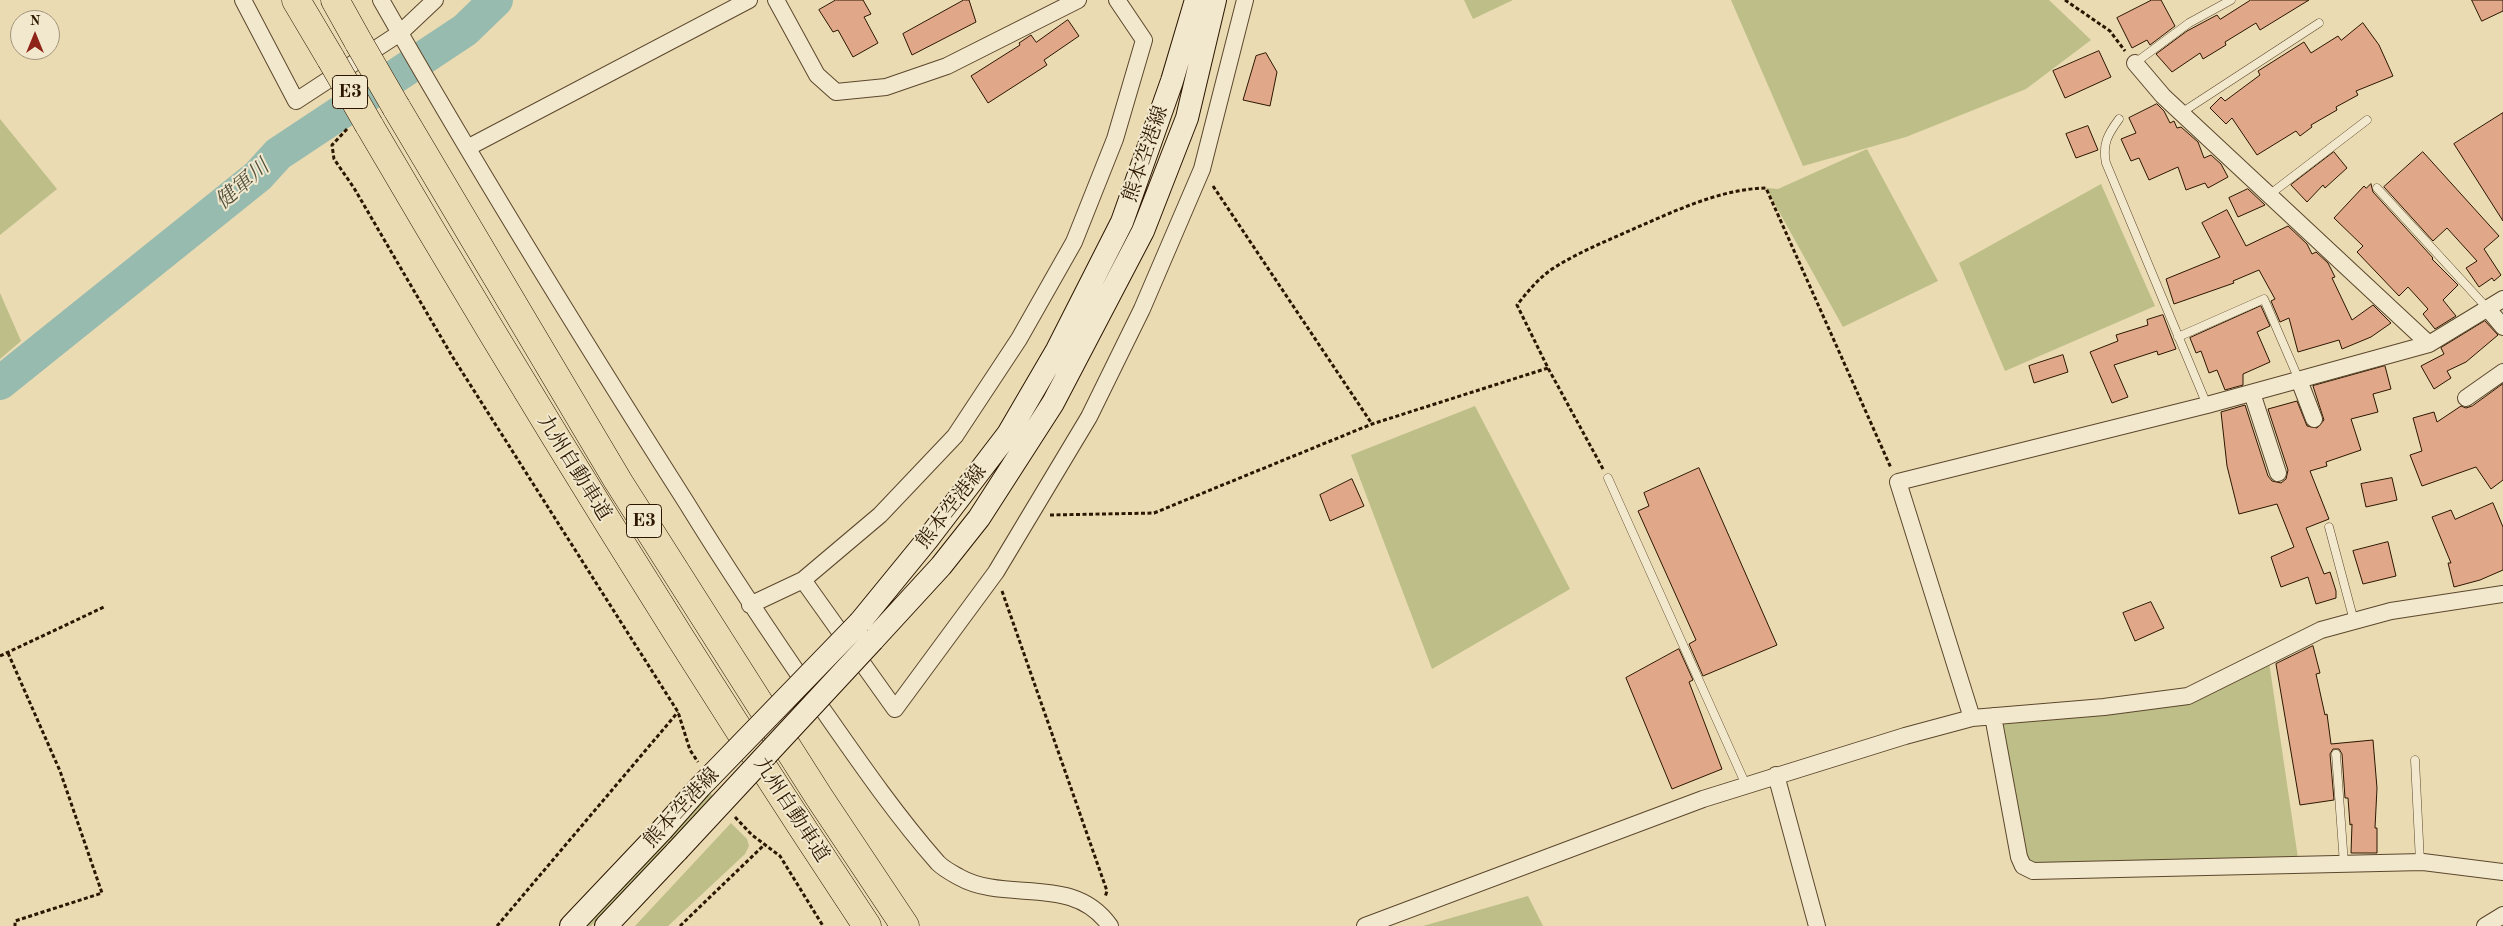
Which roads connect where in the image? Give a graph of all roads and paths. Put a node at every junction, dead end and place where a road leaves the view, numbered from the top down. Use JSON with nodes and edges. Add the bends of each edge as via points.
{"nodes":[{"id":1,"x":243,"y":0,"type":"edge"},
{"id":2,"x":296,"y":0,"type":"edge"},
{"id":3,"x":335,"y":0,"type":"edge"},
{"id":4,"x":381,"y":0,"type":"edge"},
{"id":5,"x":435,"y":0,"type":"edge"},
{"id":6,"x":749,"y":0,"type":"edge"},
{"id":7,"x":776,"y":0,"type":"edge"},
{"id":8,"x":1078,"y":0,"type":"edge"},
{"id":9,"x":1117,"y":0,"type":"edge"},
{"id":10,"x":1196,"y":0,"type":"edge"},
{"id":11,"x":1215,"y":0,"type":"edge"},
{"id":12,"x":1245,"y":0,"type":"edge"},
{"id":13,"x":2065,"y":0,"type":"edge"},
{"id":14,"x":2231,"y":0,"type":"edge"},
{"id":15,"x":2319,"y":23,"type":"dead end"},
{"id":16,"x":400,"y":33,"type":"junction"},
{"id":17,"x":2135,"y":63,"type":"junction"},
{"id":18,"x":2181,"y":113,"type":"junction"},
{"id":19,"x":2119,"y":119,"type":"dead end"},
{"id":20,"x":2367,"y":120,"type":"dead end"},
{"id":21,"x":360,"y":125,"type":"junction"},
{"id":22,"x":469,"y":148,"type":"junction"},
{"id":23,"x":1202,"y":169,"type":"junction"},
{"id":24,"x":2377,"y":188,"type":"dead end"},
{"id":25,"x":2269,"y":195,"type":"junction"},
{"id":26,"x":2503,"y":299,"type":"edge"},
{"id":27,"x":2488,"y":309,"type":"junction"},
{"id":28,"x":2503,"y":327,"type":"edge"},
{"id":29,"x":2178,"y":338,"type":"junction"},
{"id":30,"x":2429,"y":344,"type":"junction"},
{"id":31,"x":1548,"y":368,"type":"junction"},
{"id":32,"x":2503,"y":372,"type":"edge"},
{"id":33,"x":2299,"y":380,"type":"junction"},
{"id":34,"x":2252,"y":393,"type":"junction"},
{"id":35,"x":2466,"y":398,"type":"dead end"},
{"id":36,"x":2207,"y":405,"type":"junction"},
{"id":37,"x":2314,"y":419,"type":"dead end"},
{"id":38,"x":1372,"y":424,"type":"junction"},
{"id":39,"x":2278,"y":473,"type":"dead end"},
{"id":40,"x":1608,"y":478,"type":"joint"},
{"id":41,"x":1898,"y":482,"type":"junction"},
{"id":42,"x":1031,"y":515,"type":"junction"},
{"id":43,"x":2329,"y":526,"type":"dead end"},
{"id":44,"x":996,"y":572,"type":"junction"},
{"id":45,"x":804,"y":580,"type":"junction"},
{"id":46,"x":2503,"y":594,"type":"edge"},
{"id":47,"x":750,"y":605,"type":"junction"},
{"id":48,"x":104,"y":608,"type":"dead end"},
{"id":49,"x":2354,"y":621,"type":"junction"},
{"id":50,"x":8,"y":653,"type":"junction"},
{"id":51,"x":0,"y":656,"type":"edge"},
{"id":52,"x":678,"y":712,"type":"junction"},
{"id":53,"x":1993,"y":716,"type":"junction"},
{"id":54,"x":1972,"y":718,"type":"junction"},
{"id":55,"x":2336,"y":754,"type":"dead end"},
{"id":56,"x":2415,"y":760,"type":"dead end"},
{"id":57,"x":700,"y":765,"type":"dead end"},
{"id":58,"x":1776,"y":775,"type":"junction"},
{"id":59,"x":1746,"y":785,"type":"junction"},
{"id":60,"x":731,"y":810,"type":"dead end"},
{"id":61,"x":764,"y":845,"type":"junction"},
{"id":62,"x":2420,"y":862,"type":"junction"},
{"id":63,"x":2344,"y":864,"type":"junction"},
{"id":64,"x":2503,"y":872,"type":"edge"},
{"id":65,"x":2503,"y":915,"type":"edge"},
{"id":66,"x":1106,"y":920,"type":"edge"},
{"id":67,"x":15,"y":926,"type":"edge"},
{"id":68,"x":497,"y":926,"type":"edge"},
{"id":69,"x":571,"y":926,"type":"edge"},
{"id":70,"x":606,"y":926,"type":"edge"},
{"id":71,"x":680,"y":926,"type":"edge"},
{"id":72,"x":823,"y":926,"type":"edge"},
{"id":73,"x":867,"y":926,"type":"edge"},
{"id":74,"x":905,"y":926,"type":"edge"},
{"id":75,"x":1365,"y":926,"type":"edge"},
{"id":76,"x":1817,"y":926,"type":"edge"},
{"id":77,"x":2485,"y":926,"type":"edge"}],
"edges":[{"from":1,"to":16,"type":"street","via":[[296,101]]},
{"from":2,"to":21,"type":"highway","name":"九州自動車道","number":"E3","bridge":true,"via":[[331,60]]},
{"from":3,"to":74,"type":"highway","name":"九州自動車道","number":"E3","bridge":true,"via":[[618,481]]},
{"from":4,"to":16,"type":"street"},
{"from":5,"to":16,"type":"street"},
{"from":6,"to":22,"type":"street"},
{"from":7,"to":8,"type":"street","via":[[817,76],[836,92],[886,86],[947,66]]},
{"from":9,"to":45,"type":"street","via":[[1144,40],[1115,140],[1074,242],[1019,339],[955,436],[880,515]]},
{"from":10,"to":69,"type":"main road","name":"熊本空港線","bridge":true,"via":[[1172,81],[1122,222],[1057,350],[1008,434],[860,622]]},
{"from":11,"to":70,"type":"main road","name":"熊本空港線","bridge":true,"via":[[1187,118],[1143,231],[1052,403],[979,518],[941,566]]},
{"from":12,"to":23,"type":"street"},
{"from":13,"to":17,"type":"path","via":[[2110,31]]},
{"from":14,"to":17,"type":"lane","via":[[2189,23]]},
{"from":15,"to":18,"type":"lane"},
{"from":16,"to":22,"type":"street"},
{"from":17,"to":18,"type":"street"},
{"from":18,"to":25,"type":"street"},
{"from":19,"to":29,"type":"lane","via":[[2104,146],[2106,163]]},
{"from":20,"to":25,"type":"lane"},
{"from":21,"to":52,"type":"path","via":[[332,145],[334,159],[452,356]]},
{"from":21,"to":73,"type":"highway","name":"九州自動車道","number":"E3","via":[[591,497]]},
{"from":22,"to":47,"type":"street","via":[[570,319]]},
{"from":23,"to":38,"type":"path"},
{"from":23,"to":42,"type":"street","via":[[1142,310],[1089,417]]},
{"from":24,"to":27,"type":"lane"},
{"from":25,"to":30,"type":"street"},
{"from":26,"to":27,"type":"street"},
{"from":27,"to":28,"type":"street"},
{"from":27,"to":30,"type":"street"},
{"from":29,"to":33,"type":"lane","via":[[2264,299]]},
{"from":29,"to":36,"type":"lane"},
{"from":30,"to":33,"type":"street"},
{"from":31,"to":38,"type":"path"},
{"from":31,"to":40,"type":"path"},
{"from":31,"to":41,"type":"path","via":[[1517,305],[1551,270],[1586,250],[1647,223],[1727,194],[1766,188]]},
{"from":32,"to":35,"type":"street"},
{"from":33,"to":34,"type":"street"},
{"from":33,"to":37,"type":"street"},
{"from":34,"to":36,"type":"street"},
{"from":34,"to":39,"type":"street"},
{"from":36,"to":41,"type":"street"},
{"from":38,"to":42,"type":"path","via":[[1154,513]]},
{"from":40,"to":59,"type":"lane"},
{"from":41,"to":54,"type":"street"},
{"from":42,"to":44,"type":"street"},
{"from":43,"to":49,"type":"lane"},
{"from":44,"to":45,"type":"street","via":[[895,709]]},
{"from":44,"to":66,"type":"path","via":[[1107,891]]},
{"from":45,"to":47,"type":"street"},
{"from":46,"to":49,"type":"street","via":[[2391,611]]},
{"from":47,"to":66,"type":"street","via":[[861,764],[941,866],[989,889],[1059,893],[1079,901]]},
{"from":48,"to":50,"type":"path"},
{"from":49,"to":53,"type":"street","via":[[2321,630],[2287,645],[2188,696]]},
{"from":50,"to":51,"type":"path"},
{"from":50,"to":67,"type":"path","via":[[60,771],[102,893],[15,921]]},
{"from":52,"to":57,"type":"path","via":[[690,750]]},
{"from":52,"to":68,"type":"path"},
{"from":53,"to":54,"type":"street"},
{"from":53,"to":63,"type":"street","via":[[2019,857],[2023,866],[2033,871]]},
{"from":54,"to":58,"type":"street"},
{"from":55,"to":63,"type":"lane"},
{"from":56,"to":62,"type":"lane"},
{"from":58,"to":59,"type":"street"},
{"from":58,"to":76,"type":"street"},
{"from":59,"to":75,"type":"street"},
{"from":60,"to":61,"type":"path"},
{"from":61,"to":71,"type":"path"},
{"from":61,"to":72,"type":"path","via":[[780,856]]},
{"from":62,"to":63,"type":"street"},
{"from":62,"to":64,"type":"street"},
{"from":65,"to":77,"type":"street"}]}
